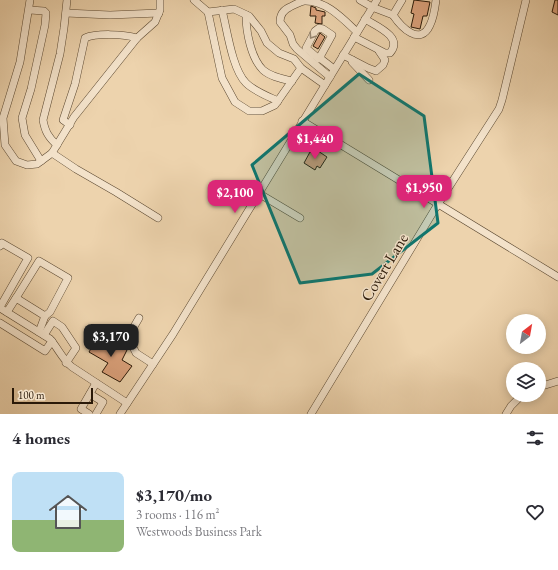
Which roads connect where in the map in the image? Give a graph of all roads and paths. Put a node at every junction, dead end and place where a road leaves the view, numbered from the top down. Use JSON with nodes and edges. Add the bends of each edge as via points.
{"nodes":[{"id":1,"x":30,"y":0,"type":"edge"},
{"id":2,"x":68,"y":0,"type":"edge"},
{"id":3,"x":160,"y":0,"type":"edge"},
{"id":4,"x":194,"y":0,"type":"edge"},
{"id":5,"x":360,"y":0,"type":"edge"},
{"id":6,"x":377,"y":0,"type":"edge"},
{"id":7,"x":402,"y":0,"type":"edge"},
{"id":8,"x":436,"y":0,"type":"edge"},
{"id":9,"x":526,"y":0,"type":"edge"},
{"id":10,"x":372,"y":7,"type":"junction"},
{"id":11,"x":30,"y":10,"type":"junction"},
{"id":12,"x":222,"y":10,"type":"junction"},
{"id":13,"x":159,"y":12,"type":"junction"},
{"id":14,"x":208,"y":12,"type":"junction"},
{"id":15,"x":66,"y":13,"type":"junction"},
{"id":16,"x":246,"y":15,"type":"junction"},
{"id":17,"x":393,"y":15,"type":"junction"},
{"id":18,"x":365,"y":19,"type":"junction"},
{"id":19,"x":356,"y":34,"type":"junction"},
{"id":20,"x":136,"y":38,"type":"junction"},
{"id":21,"x":377,"y":49,"type":"junction"},
{"id":22,"x":343,"y":55,"type":"junction"},
{"id":23,"x":321,"y":59,"type":"dead end"},
{"id":24,"x":352,"y":60,"type":"junction"},
{"id":25,"x":301,"y":68,"type":"junction"},
{"id":26,"x":334,"y":69,"type":"junction"},
{"id":27,"x":330,"y":77,"type":"junction"},
{"id":28,"x":369,"y":80,"type":"dead end"},
{"id":29,"x":292,"y":81,"type":"junction"},
{"id":30,"x":324,"y":85,"type":"junction"},
{"id":31,"x":278,"y":101,"type":"junction"},
{"id":32,"x":302,"y":121,"type":"junction"},
{"id":33,"x":70,"y":125,"type":"junction"},
{"id":34,"x":57,"y":145,"type":"junction"},
{"id":35,"x":52,"y":153,"type":"junction"},
{"id":36,"x":41,"y":161,"type":"junction"},
{"id":37,"x":258,"y":193,"type":"junction"},
{"id":38,"x":438,"y":204,"type":"junction"},
{"id":39,"x":158,"y":218,"type":"dead end"},
{"id":40,"x":300,"y":218,"type":"dead end"},
{"id":41,"x":1,"y":244,"type":"edge"},
{"id":42,"x":558,"y":277,"type":"edge"},
{"id":43,"x":16,"y":298,"type":"junction"},
{"id":44,"x":0,"y":308,"type":"edge"},
{"id":45,"x":7,"y":312,"type":"junction"},
{"id":46,"x":45,"y":316,"type":"junction"},
{"id":47,"x":140,"y":318,"type":"dead end"},
{"id":48,"x":0,"y":323,"type":"edge"},
{"id":49,"x":42,"y":334,"type":"junction"},
{"id":50,"x":52,"y":341,"type":"junction"},
{"id":51,"x":66,"y":363,"type":"junction"},
{"id":52,"x":153,"y":364,"type":"junction"},
{"id":53,"x":558,"y":381,"type":"edge"},
{"id":54,"x":96,"y":383,"type":"junction"},
{"id":55,"x":546,"y":385,"type":"edge"},
{"id":56,"x":90,"y":394,"type":"junction"},
{"id":57,"x":515,"y":402,"type":"edge"},
{"id":58,"x":127,"y":403,"type":"junction"},
{"id":59,"x":90,"y":414,"type":"edge"},
{"id":60,"x":96,"y":414,"type":"edge"},
{"id":61,"x":120,"y":414,"type":"edge"},
{"id":62,"x":311,"y":414,"type":"edge"},
{"id":63,"x":506,"y":414,"type":"edge"}],
"edges":[{"from":1,"to":11,"type":"street"},
{"from":2,"to":15,"type":"street"},
{"from":3,"to":13,"type":"street"},
{"from":4,"to":14,"type":"street"},
{"from":5,"to":10,"type":"street"},
{"from":6,"to":10,"type":"street"},
{"from":7,"to":17,"type":"street"},
{"from":8,"to":17,"type":"street","via":[[430,26],[420,35],[404,29]]},
{"from":9,"to":38,"type":"street","name":"Covert Lane","via":[[499,108]]},
{"from":10,"to":17,"type":"street"},
{"from":10,"to":18,"type":"street"},
{"from":11,"to":36,"type":"street","via":[[46,13],[31,89],[22,118],[25,135]]},
{"from":11,"to":36,"type":"street","via":[[20,62],[3,118],[5,145],[16,161],[27,165]]},
{"from":12,"to":14,"type":"street"},
{"from":12,"to":16,"type":"street","via":[[234,9]]},
{"from":12,"to":31,"type":"street","via":[[239,73],[246,83]]},
{"from":13,"to":15,"type":"street","via":[[110,15]]},
{"from":13,"to":20,"type":"street","via":[[155,22]]},
{"from":14,"to":31,"type":"street","via":[[222,78],[235,102],[249,111],[262,111]]},
{"from":15,"to":34,"type":"street","via":[[60,54],[43,120],[44,130]]},
{"from":16,"to":25,"type":"street","via":[[261,31],[267,43],[279,53],[294,59]]},
{"from":16,"to":29,"type":"street","via":[[250,45],[258,63],[264,71]]},
{"from":18,"to":19,"type":"street"},
{"from":18,"to":21,"type":"street","via":[[394,41],[390,53]]},
{"from":19,"to":21,"type":"street"},
{"from":19,"to":22,"type":"street"},
{"from":19,"to":27,"type":"street","via":[[327,5],[318,1],[303,1],[286,9],[281,15],[280,22],[293,44]]},
{"from":20,"to":33,"type":"street"},
{"from":20,"to":33,"type":"street","via":[[84,38],[75,84],[63,120]]},
{"from":21,"to":24,"type":"street","via":[[385,60],[379,70],[373,70]]},
{"from":22,"to":24,"type":"street"},
{"from":22,"to":26,"type":"street"},
{"from":23,"to":26,"type":"street"},
{"from":24,"to":28,"type":"street"},
{"from":25,"to":29,"type":"street"},
{"from":25,"to":30,"type":"street"},
{"from":26,"to":27,"type":"street"},
{"from":27,"to":30,"type":"street"},
{"from":29,"to":31,"type":"street"},
{"from":30,"to":32,"type":"street"},
{"from":32,"to":37,"type":"street"},
{"from":32,"to":38,"type":"street"},
{"from":33,"to":34,"type":"street"},
{"from":34,"to":35,"type":"street"},
{"from":35,"to":36,"type":"street"},
{"from":35,"to":39,"type":"street"},
{"from":37,"to":40,"type":"street"},
{"from":37,"to":52,"type":"street"},
{"from":38,"to":42,"type":"street"},
{"from":38,"to":62,"type":"street","name":"Covert Lane"},
{"from":41,"to":44,"type":"street","via":[[28,258]]},
{"from":43,"to":45,"type":"street"},
{"from":43,"to":46,"type":"street"},
{"from":43,"to":46,"type":"street","via":[[39,261],[68,278],[50,312]]},
{"from":44,"to":45,"type":"street"},
{"from":45,"to":49,"type":"street"},
{"from":46,"to":49,"type":"street"},
{"from":47,"to":52,"type":"street","via":[[128,337],[136,353]]},
{"from":48,"to":50,"type":"street","via":[[45,351]]},
{"from":49,"to":50,"type":"street"},
{"from":49,"to":51,"type":"street","via":[[53,321],[62,327],[76,348]]},
{"from":50,"to":51,"type":"street"},
{"from":51,"to":54,"type":"street"},
{"from":52,"to":58,"type":"street"},
{"from":53,"to":55,"type":"street"},
{"from":54,"to":56,"type":"street"},
{"from":54,"to":58,"type":"street"},
{"from":56,"to":59,"type":"street","via":[[81,409]]},
{"from":56,"to":60,"type":"street","via":[[103,402]]},
{"from":57,"to":63,"type":"street"},
{"from":58,"to":61,"type":"street"}]}
